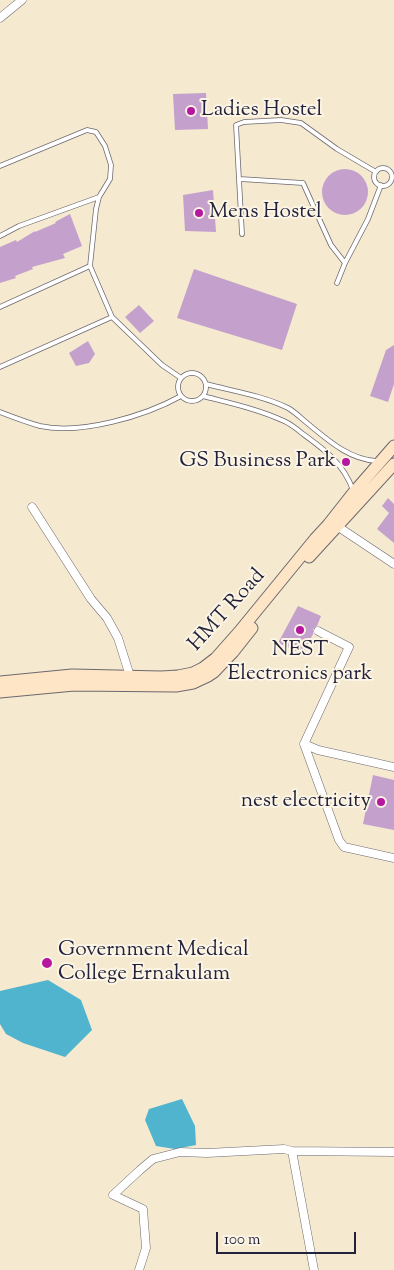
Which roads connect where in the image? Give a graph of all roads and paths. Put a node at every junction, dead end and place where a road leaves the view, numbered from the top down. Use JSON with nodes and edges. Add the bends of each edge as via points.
{"nodes":[{"id":1,"x":22,"y":0,"type":"edge"},
{"id":2,"x":0,"y":18,"type":"edge"},
{"id":3,"x":0,"y":166,"type":"edge"},
{"id":4,"x":376,"y":172,"type":"junction"},
{"id":5,"x":392,"y":173,"type":"edge"},
{"id":6,"x":240,"y":179,"type":"junction"},
{"id":7,"x":389,"y":184,"type":"junction"},
{"id":8,"x":394,"y":185,"type":"edge"},
{"id":9,"x":381,"y":186,"type":"junction"},
{"id":10,"x":98,"y":197,"type":"junction"},
{"id":11,"x":242,"y":234,"type":"dead end"},
{"id":12,"x":0,"y":236,"type":"edge"},
{"id":13,"x":345,"y":264,"type":"junction"},
{"id":14,"x":90,"y":266,"type":"junction"},
{"id":15,"x":337,"y":283,"type":"dead end"},
{"id":16,"x":0,"y":307,"type":"edge"},
{"id":17,"x":112,"y":318,"type":"junction"},
{"id":18,"x":0,"y":367,"type":"edge"},
{"id":19,"x":181,"y":378,"type":"junction"},
{"id":20,"x":206,"y":384,"type":"junction"},
{"id":21,"x":181,"y":396,"type":"junction"},
{"id":22,"x":203,"y":396,"type":"junction"},
{"id":23,"x":0,"y":412,"type":"edge"},
{"id":24,"x":394,"y":446,"type":"edge"},
{"id":25,"x":381,"y":462,"type":"junction"},
{"id":26,"x":394,"y":464,"type":"edge"},
{"id":27,"x":354,"y":492,"type":"junction"},
{"id":28,"x":32,"y":507,"type":"dead end"},
{"id":29,"x":337,"y":526,"type":"junction"},
{"id":30,"x":394,"y":564,"type":"edge"},
{"id":31,"x":318,"y":631,"type":"dead end"},
{"id":32,"x":130,"y":676,"type":"junction"},
{"id":33,"x":0,"y":682,"type":"edge"},
{"id":34,"x":0,"y":692,"type":"edge"},
{"id":35,"x":304,"y":744,"type":"junction"},
{"id":36,"x":394,"y":767,"type":"edge"},
{"id":37,"x":394,"y":858,"type":"edge"},
{"id":38,"x":292,"y":1151,"type":"junction"},
{"id":39,"x":394,"y":1152,"type":"edge"},
{"id":40,"x":139,"y":1270,"type":"edge"},
{"id":41,"x":314,"y":1270,"type":"edge"}],
"edges":[{"from":1,"to":2,"type":"street"},
{"from":3,"to":10,"type":"lane","via":[[87,130],[96,132],[111,165],[110,179]]},
{"from":4,"to":5,"type":"lane","via":[[384,168]]},
{"from":4,"to":6,"type":"lane","via":[[302,123],[281,120],[236,125]]},
{"from":4,"to":9,"type":"lane","via":[[375,180]]},
{"from":5,"to":7,"type":"lane"},
{"from":6,"to":11,"type":"lane"},
{"from":6,"to":13,"type":"lane","via":[[303,184],[331,245]]},
{"from":7,"to":8,"type":"lane"},
{"from":7,"to":9,"type":"lane"},
{"from":9,"to":13,"type":"lane"},
{"from":10,"to":12,"type":"lane"},
{"from":10,"to":14,"type":"lane"},
{"from":13,"to":15,"type":"lane"},
{"from":14,"to":16,"type":"lane"},
{"from":14,"to":17,"type":"lane"},
{"from":17,"to":18,"type":"lane"},
{"from":17,"to":19,"type":"lane","via":[[162,365]]},
{"from":19,"to":20,"type":"lane","via":[[193,372],[202,376]]},
{"from":19,"to":21,"type":"lane","via":[[178,387]]},
{"from":20,"to":22,"type":"lane"},
{"from":20,"to":25,"type":"lane","via":[[290,409],[336,447],[368,461]]},
{"from":21,"to":22,"type":"lane","via":[[194,401]]},
{"from":21,"to":23,"type":"lane","via":[[126,418],[68,428],[41,426]]},
{"from":22,"to":27,"type":"lane","via":[[246,406],[286,421],[335,460]]},
{"from":24,"to":25,"type":"main road","name":"HMT Road"},
{"from":25,"to":27,"type":"main road","name":"HMT Road"},
{"from":26,"to":29,"type":"main road","name":"HMT Road"},
{"from":27,"to":32,"type":"main road","name":"HMT Road","via":[[216,658],[193,673]]},
{"from":28,"to":32,"type":"street","via":[[107,618],[118,638]]},
{"from":29,"to":30,"type":"street"},
{"from":29,"to":34,"type":"main road","name":"HMT Road","via":[[233,652],[203,679],[176,686],[74,685]]},
{"from":31,"to":35,"type":"street","via":[[350,647]]},
{"from":32,"to":33,"type":"main road","name":"HMT Road","via":[[72,675]]},
{"from":35,"to":36,"type":"street"},
{"from":35,"to":37,"type":"street","via":[[344,847]]},
{"from":38,"to":39,"type":"street"},
{"from":38,"to":40,"type":"street","via":[[180,1152],[153,1159],[113,1195],[144,1209],[146,1248]]},
{"from":38,"to":41,"type":"street"}]}
